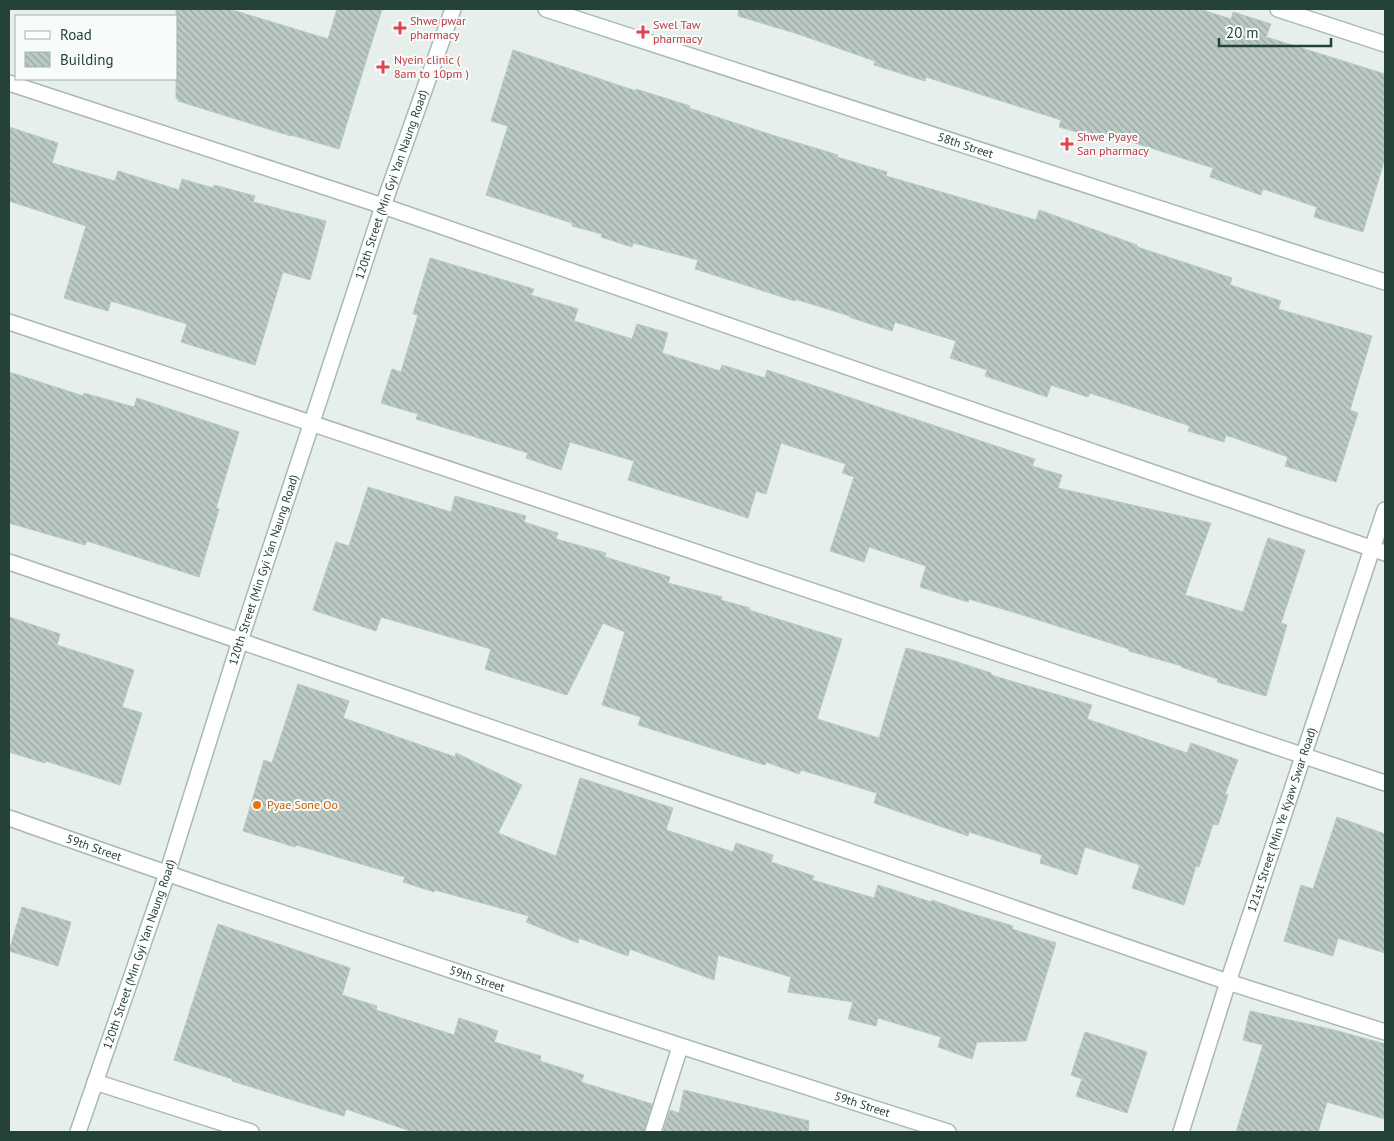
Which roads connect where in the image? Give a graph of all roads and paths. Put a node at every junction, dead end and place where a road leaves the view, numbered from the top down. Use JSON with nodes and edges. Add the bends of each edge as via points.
{"nodes":[{"id":1,"x":453,"y":9,"type":"edge"},
{"id":2,"x":546,"y":9,"type":"edge"},
{"id":3,"x":1278,"y":9,"type":"edge"},
{"id":4,"x":1385,"y":44,"type":"edge"},
{"id":5,"x":9,"y":83,"type":"edge"},
{"id":6,"x":383,"y":206,"type":"junction"},
{"id":7,"x":1385,"y":282,"type":"edge"},
{"id":8,"x":9,"y":322,"type":"edge"},
{"id":9,"x":311,"y":424,"type":"junction"},
{"id":10,"x":1385,"y":510,"type":"edge"},
{"id":11,"x":1379,"y":550,"type":"edge"},
{"id":12,"x":9,"y":562,"type":"edge"},
{"id":13,"x":240,"y":641,"type":"junction"},
{"id":14,"x":1303,"y":756,"type":"junction"},
{"id":15,"x":1385,"y":783,"type":"edge"},
{"id":16,"x":9,"y":818,"type":"edge"},
{"id":17,"x":167,"y":874,"type":"junction"},
{"id":18,"x":1228,"y":982,"type":"junction"},
{"id":19,"x":1385,"y":1032,"type":"edge"},
{"id":20,"x":680,"y":1047,"type":"junction"},
{"id":21,"x":95,"y":1082,"type":"junction"},
{"id":22,"x":78,"y":1132,"type":"edge"},
{"id":23,"x":251,"y":1132,"type":"edge"},
{"id":24,"x":653,"y":1132,"type":"edge"},
{"id":25,"x":948,"y":1132,"type":"edge"},
{"id":26,"x":1182,"y":1132,"type":"edge"}],
"edges":[{"from":1,"to":6,"type":"street","name":"120th Street (Min Gyi Yan Naung Road)"},
{"from":2,"to":7,"type":"street","name":"58th Street"},
{"from":3,"to":4,"type":"street"},
{"from":5,"to":6,"type":"street"},
{"from":6,"to":9,"type":"street","name":"120th Street (Min Gyi Yan Naung Road)"},
{"from":6,"to":11,"type":"street"},
{"from":8,"to":9,"type":"street"},
{"from":9,"to":13,"type":"street","name":"120th Street (Min Gyi Yan Naung Road)"},
{"from":9,"to":14,"type":"street"},
{"from":10,"to":11,"type":"street","name":"121st Street (Min Ye Kyaw Swar Road)"},
{"from":11,"to":14,"type":"street","name":"121st Street (Min Ye Kyaw Swar Road)"},
{"from":12,"to":13,"type":"street"},
{"from":13,"to":17,"type":"street","name":"120th Street (Min Gyi Yan Naung Road)"},
{"from":13,"to":18,"type":"street"},
{"from":14,"to":15,"type":"street"},
{"from":14,"to":18,"type":"street","name":"121st Street (Min Ye Kyaw Swar Road)"},
{"from":16,"to":17,"type":"street","name":"59th Street"},
{"from":17,"to":20,"type":"street","name":"59th Street"},
{"from":17,"to":21,"type":"street","name":"120th Street (Min Gyi Yan Naung Road)"},
{"from":18,"to":19,"type":"street"},
{"from":18,"to":26,"type":"street","name":"121st Street (Min Ye Kyaw Swar Road)"},
{"from":20,"to":24,"type":"street"},
{"from":20,"to":25,"type":"street","name":"59th Street"},
{"from":21,"to":22,"type":"street","name":"120th Street (Min Gyi Yan Naung Road)"},
{"from":21,"to":23,"type":"street"}]}
